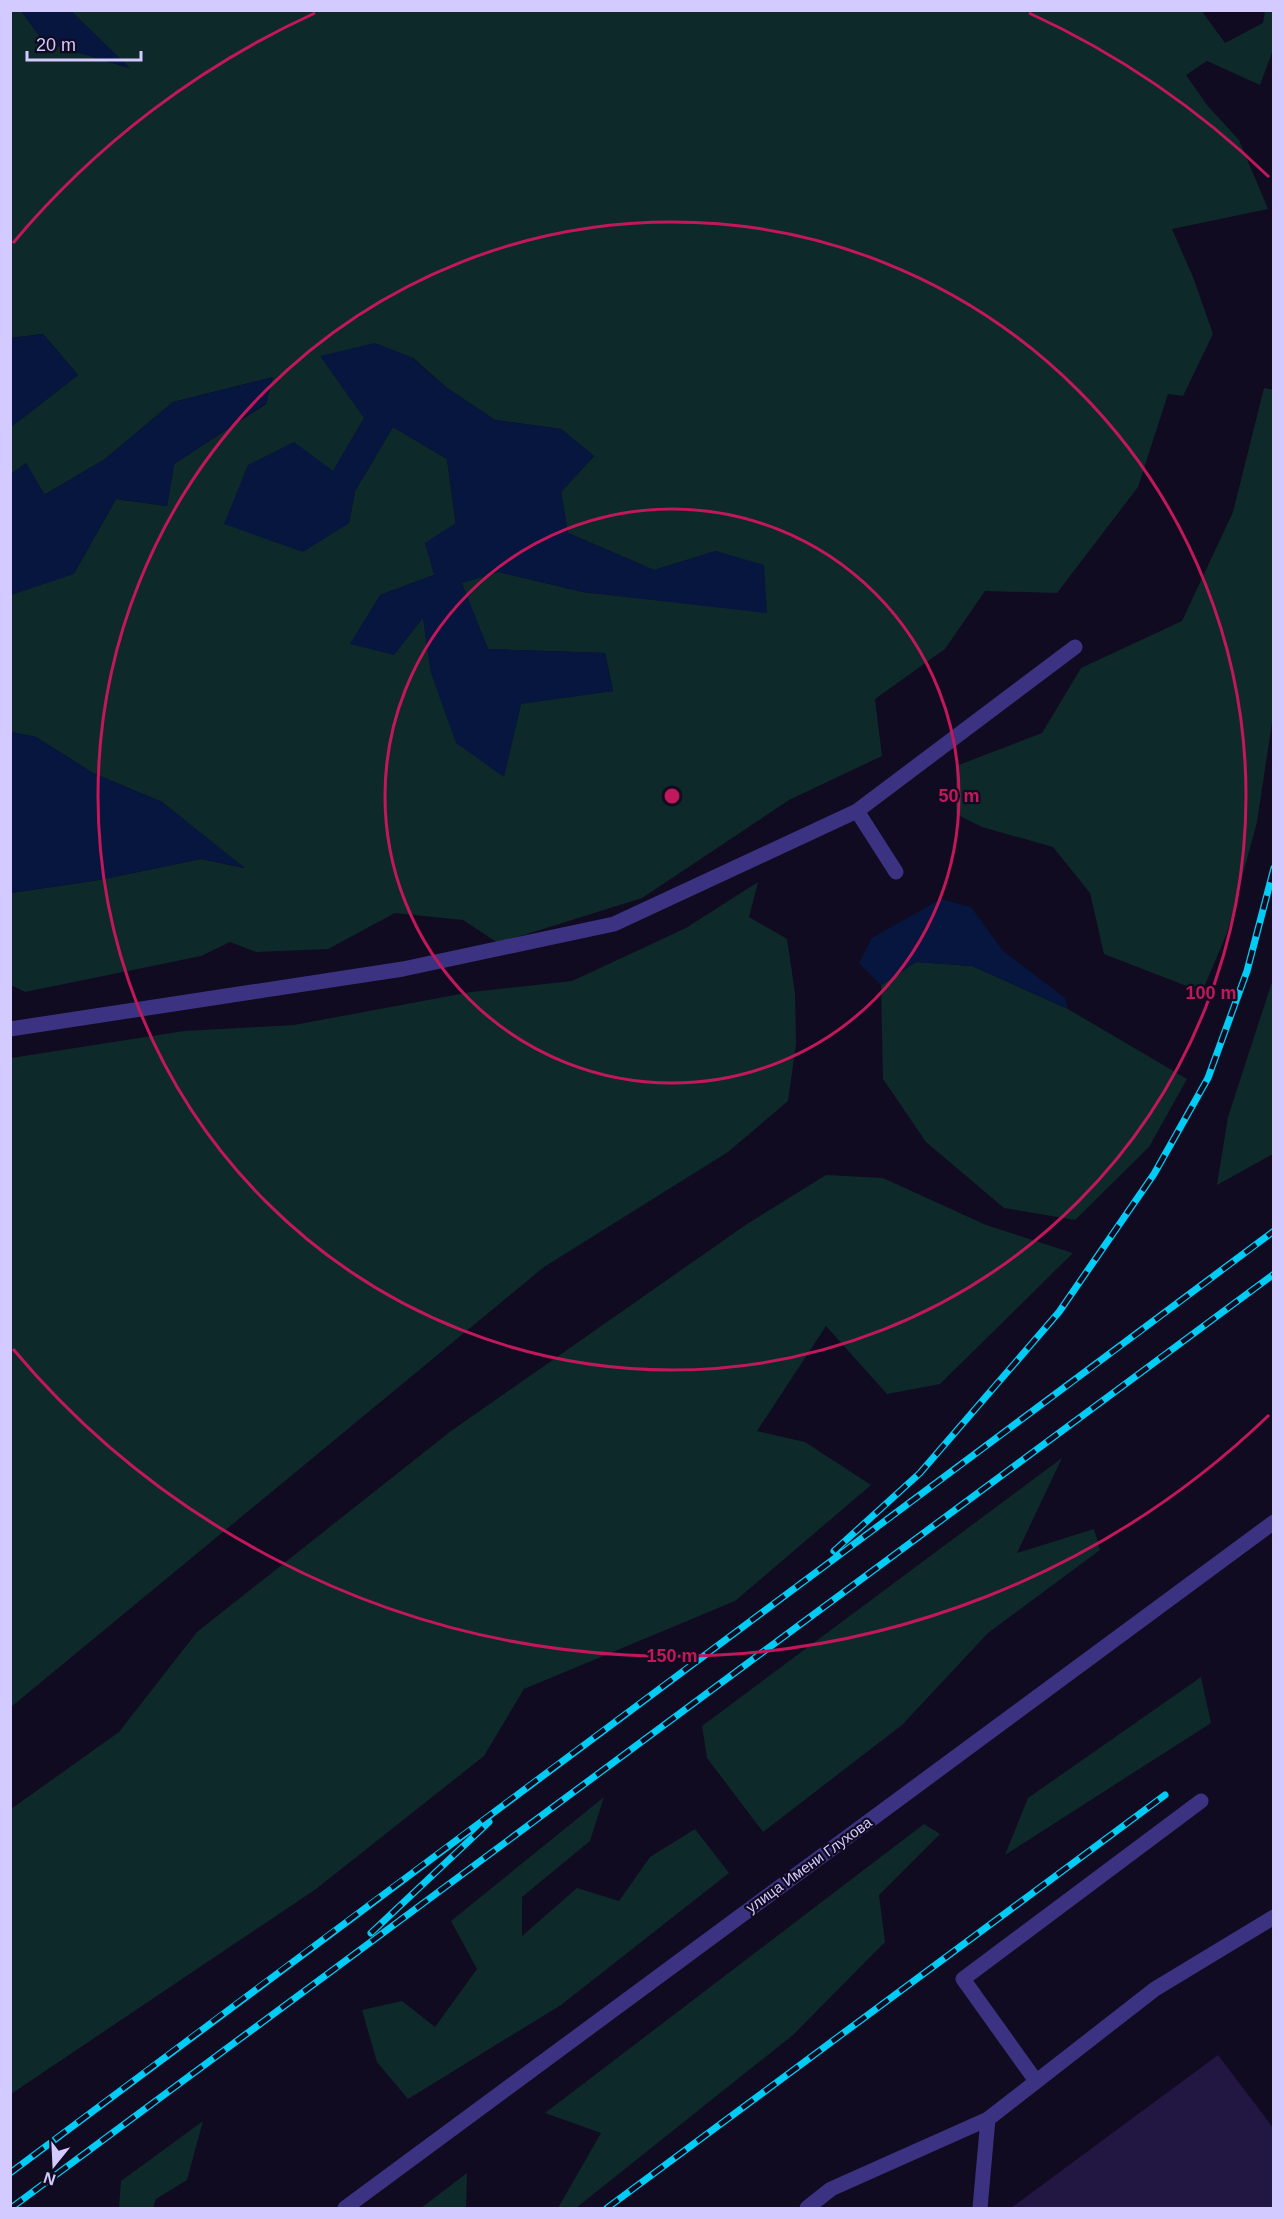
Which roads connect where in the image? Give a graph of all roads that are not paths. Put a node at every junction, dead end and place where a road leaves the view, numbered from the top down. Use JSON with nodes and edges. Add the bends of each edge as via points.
{"nodes":[{"id":1,"x":1075,"y":647,"type":"dead end"},
{"id":2,"x":857,"y":811,"type":"junction"},
{"id":3,"x":896,"y":872,"type":"dead end"},
{"id":4,"x":10,"y":1029,"type":"edge"},
{"id":5,"x":1274,"y":1522,"type":"edge"},
{"id":6,"x":1201,"y":1801,"type":"dead end"},
{"id":7,"x":1274,"y":1917,"type":"edge"},
{"id":8,"x":1036,"y":2081,"type":"junction"},
{"id":9,"x":988,"y":2119,"type":"junction"},
{"id":10,"x":345,"y":2208,"type":"edge"},
{"id":11,"x":807,"y":2208,"type":"edge"},
{"id":12,"x":980,"y":2208,"type":"edge"}],
"edges":[{"from":1,"to":2,"type":"street"},
{"from":2,"to":3,"type":"street"},
{"from":2,"to":4,"type":"street","via":[[614,924],[403,969]]},
{"from":5,"to":10,"type":"street","name":"улица Имени Глухова"},
{"from":6,"to":8,"type":"street","via":[[963,1979]]},
{"from":7,"to":8,"type":"street","via":[[1155,1989]]},
{"from":8,"to":9,"type":"street"},
{"from":9,"to":11,"type":"street","via":[[831,2189]]},
{"from":9,"to":12,"type":"street"}]}
